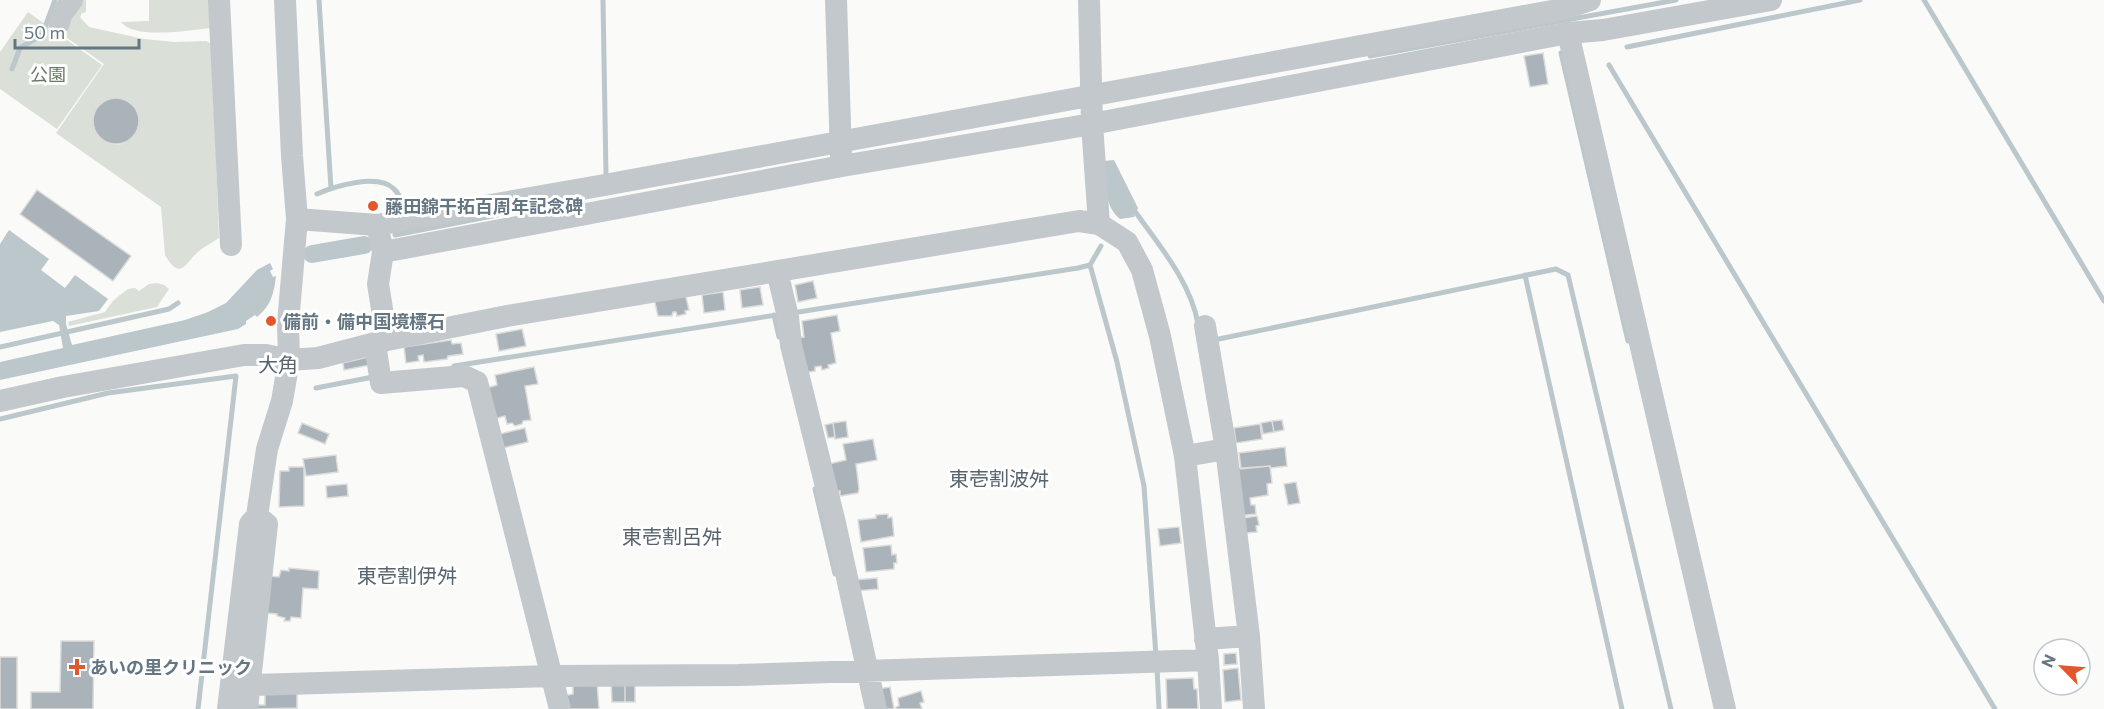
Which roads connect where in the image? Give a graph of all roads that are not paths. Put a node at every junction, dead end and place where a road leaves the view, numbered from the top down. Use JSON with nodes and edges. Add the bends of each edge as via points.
{"nodes":[{"id":1,"x":72,"y":0,"type":"edge"},
{"id":2,"x":219,"y":0,"type":"edge"},
{"id":3,"x":285,"y":0,"type":"edge"},
{"id":4,"x":836,"y":0,"type":"edge"},
{"id":5,"x":1089,"y":0,"type":"edge"},
{"id":6,"x":1771,"y":0,"type":"edge"},
{"id":7,"x":1589,"y":10,"type":"edge"},
{"id":8,"x":59,"y":23,"type":"dead end"},
{"id":9,"x":1568,"y":33,"type":"junction"},
{"id":10,"x":1091,"y":108,"type":"junction"},
{"id":11,"x":843,"y":148,"type":"junction"},
{"id":12,"x":297,"y":219,"type":"junction"},
{"id":13,"x":1099,"y":224,"type":"junction"},
{"id":14,"x":377,"y":225,"type":"junction"},
{"id":15,"x":231,"y":245,"type":"dead end"},
{"id":16,"x":382,"y":252,"type":"junction"},
{"id":17,"x":777,"y":271,"type":"junction"},
{"id":18,"x":1207,"y":336,"type":"dead end"},
{"id":19,"x":381,"y":342,"type":"junction"},
{"id":20,"x":290,"y":360,"type":"junction"},
{"id":21,"x":0,"y":401,"type":"edge"},
{"id":22,"x":1220,"y":450,"type":"junction"},
{"id":23,"x":1185,"y":456,"type":"junction"},
{"id":24,"x":257,"y":516,"type":"junction"},
{"id":25,"x":1243,"y":636,"type":"junction"},
{"id":26,"x":1206,"y":649,"type":"junction"},
{"id":27,"x":860,"y":671,"type":"junction"},
{"id":28,"x":548,"y":677,"type":"junction"},
{"id":29,"x":250,"y":685,"type":"junction"},
{"id":30,"x":228,"y":709,"type":"edge"},
{"id":31,"x":247,"y":709,"type":"edge"},
{"id":32,"x":560,"y":709,"type":"edge"},
{"id":33,"x":876,"y":709,"type":"edge"},
{"id":34,"x":1211,"y":709,"type":"edge"},
{"id":35,"x":1254,"y":709,"type":"edge"},
{"id":36,"x":1725,"y":709,"type":"edge"}],
"edges":[{"from":1,"to":8,"type":"street"},
{"from":2,"to":15,"type":"street"},
{"from":3,"to":12,"type":"street"},
{"from":4,"to":11,"type":"street"},
{"from":5,"to":10,"type":"street"},
{"from":6,"to":7,"type":"street"},
{"from":7,"to":9,"type":"street"},
{"from":7,"to":10,"type":"street"},
{"from":9,"to":10,"type":"street"},
{"from":9,"to":36,"type":"street"},
{"from":10,"to":11,"type":"street"},
{"from":10,"to":13,"type":"street"},
{"from":11,"to":14,"type":"street"},
{"from":11,"to":16,"type":"street"},
{"from":12,"to":14,"type":"street"},
{"from":12,"to":20,"type":"street","via":[[288,323]]},
{"from":13,"to":17,"type":"street","via":[[1079,221]]},
{"from":13,"to":23,"type":"street","via":[[1127,242],[1142,270]]},
{"from":14,"to":16,"type":"street"},
{"from":16,"to":19,"type":"street","via":[[378,284]]},
{"from":17,"to":19,"type":"street","via":[[507,316]]},
{"from":17,"to":27,"type":"street","via":[[835,523]]},
{"from":18,"to":22,"type":"street"},
{"from":19,"to":20,"type":"street","via":[[318,358]]},
{"from":19,"to":28,"type":"street","via":[[381,384],[464,376],[477,382]]},
{"from":20,"to":21,"type":"street","via":[[244,354]]},
{"from":20,"to":24,"type":"street","via":[[267,449]]},
{"from":22,"to":23,"type":"street"},
{"from":22,"to":25,"type":"street"},
{"from":23,"to":26,"type":"street"},
{"from":24,"to":29,"type":"street","via":[[267,524]]},
{"from":24,"to":30,"type":"street","via":[[250,524]]},
{"from":25,"to":26,"type":"street"},
{"from":25,"to":35,"type":"street"},
{"from":26,"to":27,"type":"street","via":[[1155,661]]},
{"from":26,"to":34,"type":"street"},
{"from":27,"to":28,"type":"street"},
{"from":27,"to":33,"type":"street"},
{"from":28,"to":29,"type":"street"},
{"from":28,"to":32,"type":"street"},
{"from":29,"to":31,"type":"street"}]}
